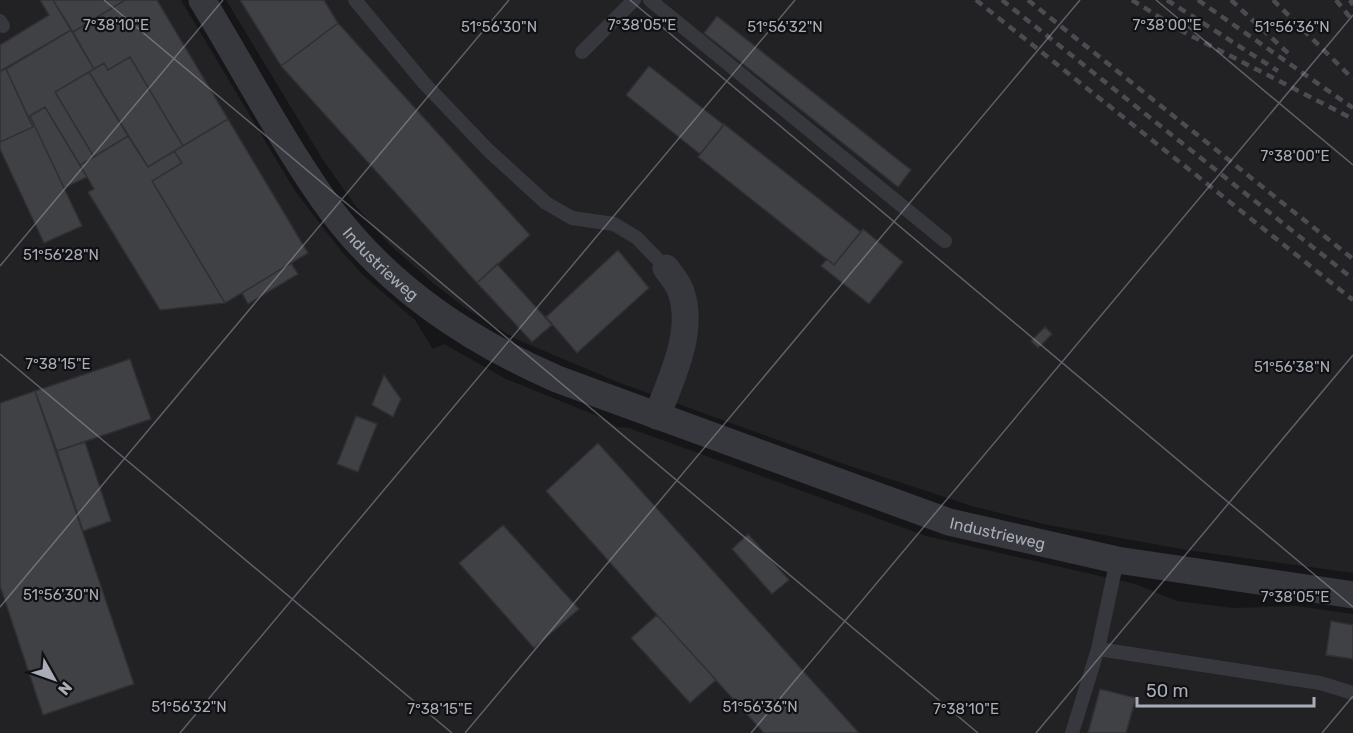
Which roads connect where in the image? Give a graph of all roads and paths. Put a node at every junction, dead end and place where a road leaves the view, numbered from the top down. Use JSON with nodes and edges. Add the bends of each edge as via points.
{"nodes":[{"id":1,"x":202,"y":0,"type":"edge"},
{"id":2,"x":355,"y":0,"type":"edge"},
{"id":3,"x":634,"y":0,"type":"edge"},
{"id":4,"x":650,"y":0,"type":"edge"},
{"id":5,"x":582,"y":52,"type":"dead end"},
{"id":6,"x":945,"y":242,"type":"dead end"},
{"id":7,"x":666,"y":268,"type":"joint"},
{"id":8,"x":657,"y":416,"type":"junction"},
{"id":9,"x":1117,"y":560,"type":"junction"},
{"id":10,"x":1353,"y":595,"type":"edge"},
{"id":11,"x":1098,"y":649,"type":"junction"},
{"id":12,"x":1353,"y":693,"type":"edge"},
{"id":13,"x":1072,"y":733,"type":"edge"}],
"edges":[{"from":1,"to":8,"type":"street","name":"Industrieweg","via":[[327,203],[396,280],[436,312],[505,355]]},
{"from":2,"to":7,"type":"lane","via":[[424,83],[546,203],[572,218],[614,224],[637,238]]},
{"from":3,"to":5,"type":"lane"},
{"from":4,"to":6,"type":"lane"},
{"from":7,"to":8,"type":"street","via":[[681,292],[685,321],[679,355]]},
{"from":8,"to":9,"type":"street","name":"Industrieweg","via":[[949,522]]},
{"from":9,"to":10,"type":"street","name":"Industrieweg"},
{"from":9,"to":11,"type":"lane"},
{"from":11,"to":12,"type":"lane","via":[[1320,683]]},
{"from":11,"to":13,"type":"lane"}]}
